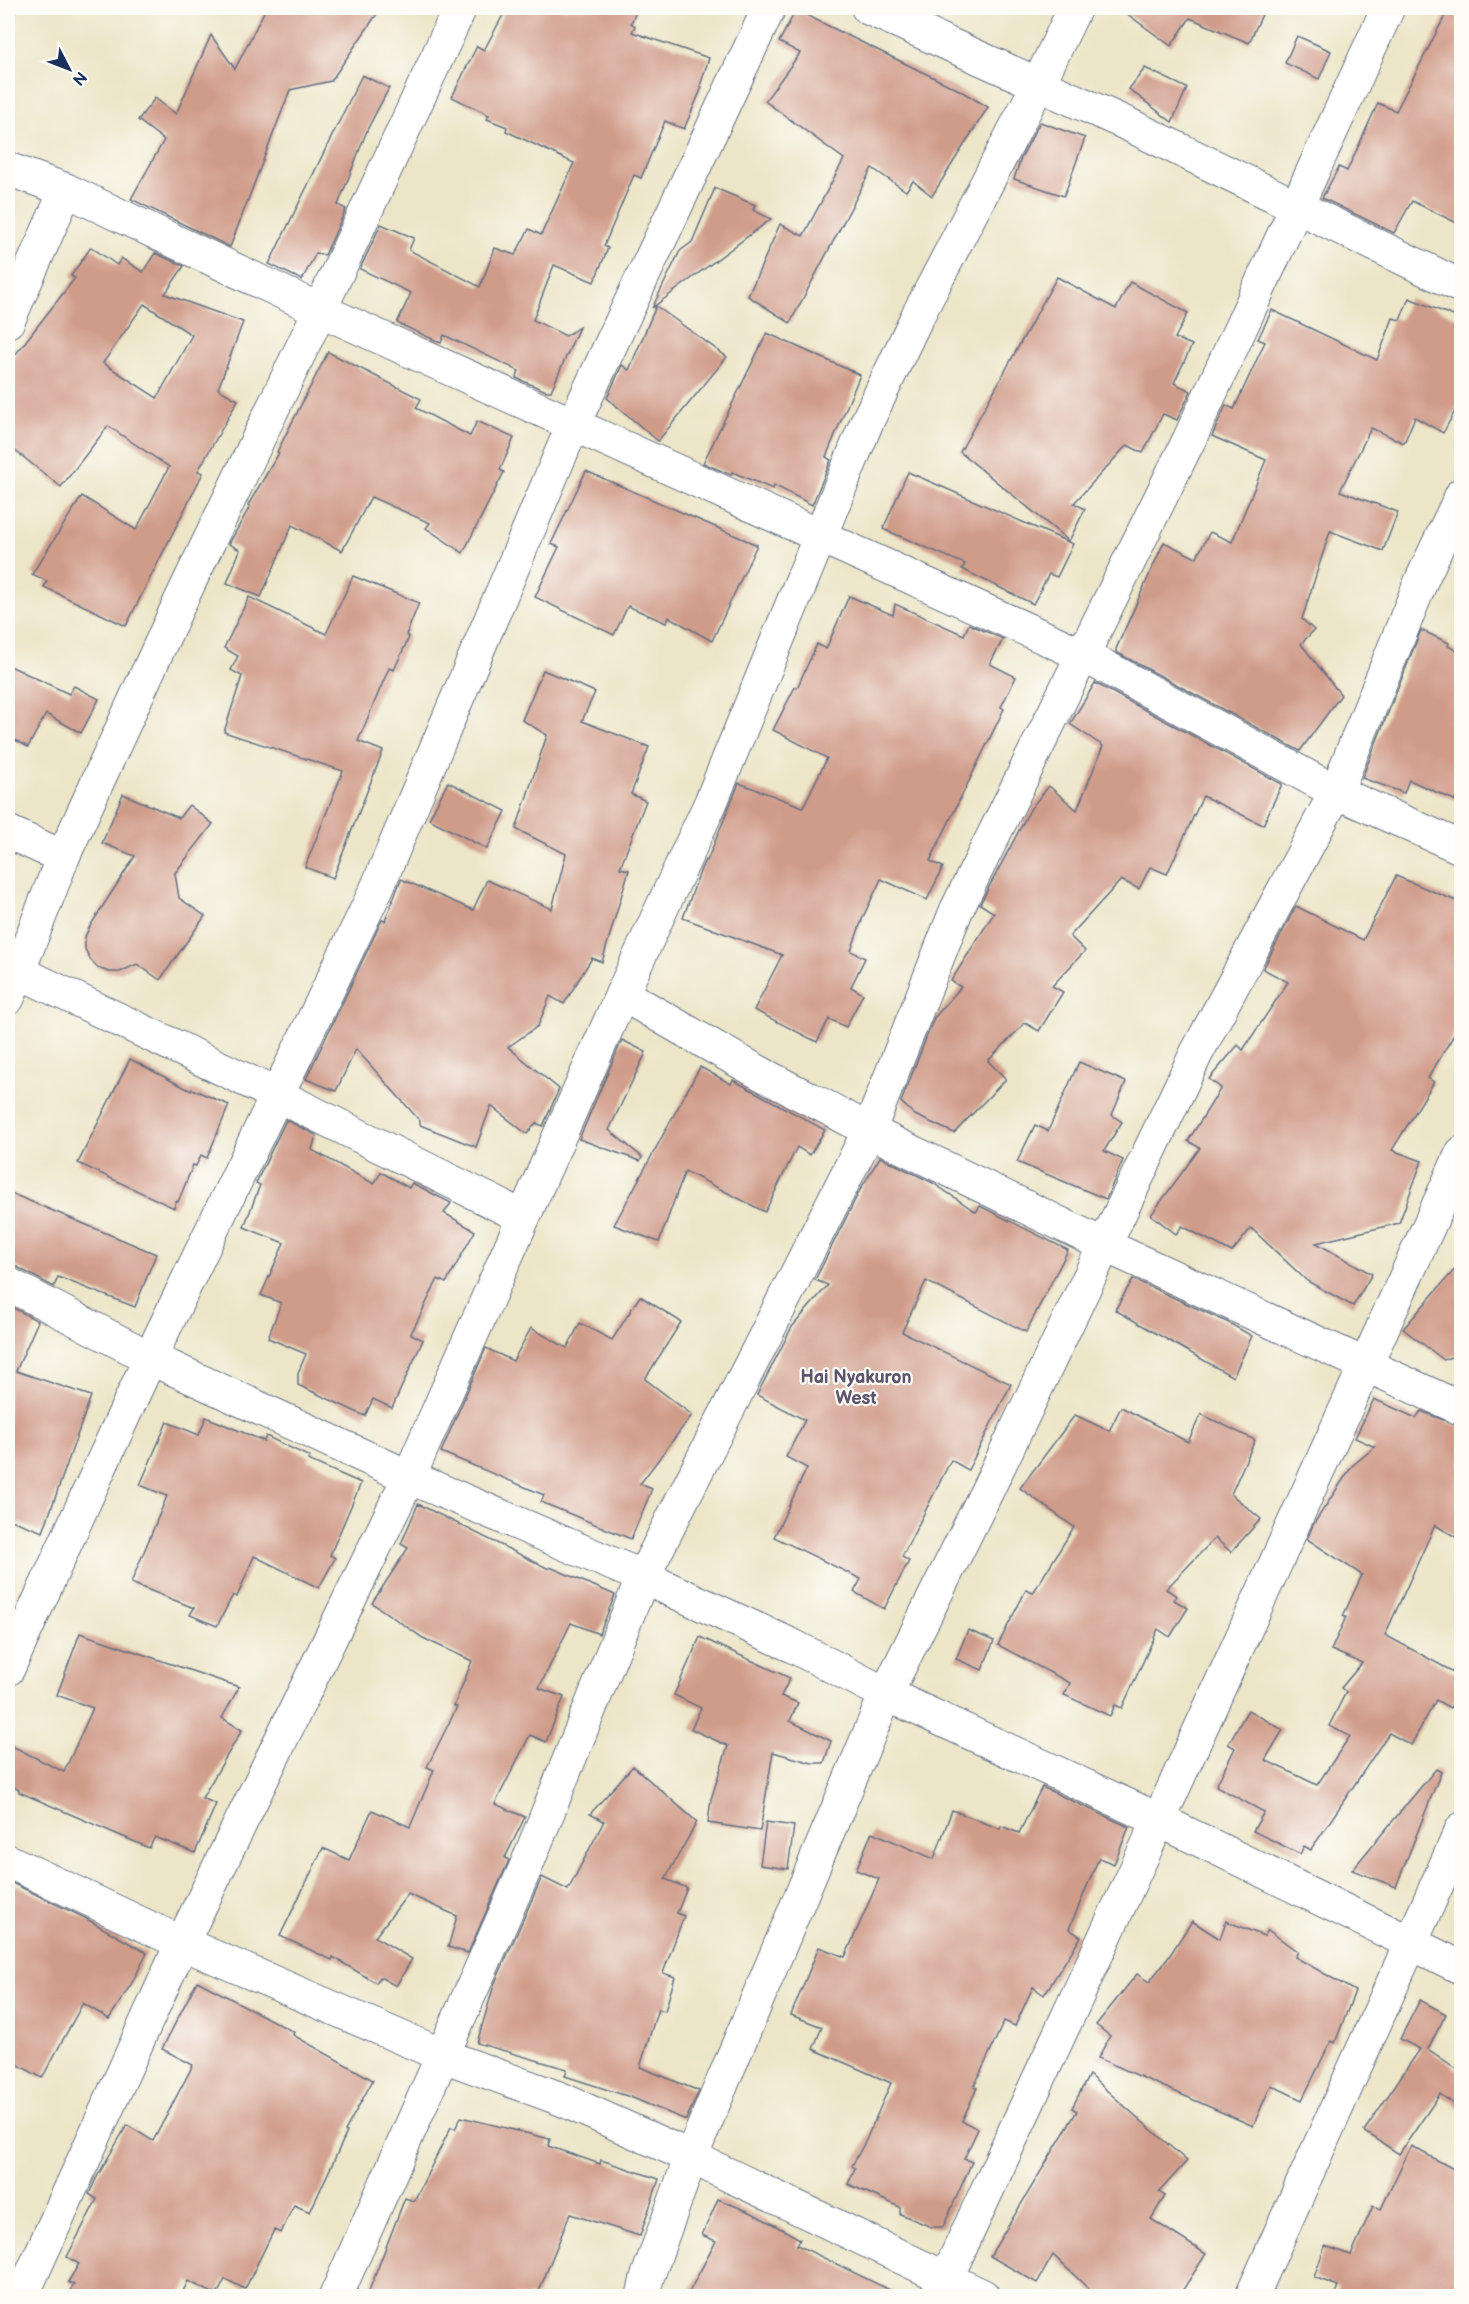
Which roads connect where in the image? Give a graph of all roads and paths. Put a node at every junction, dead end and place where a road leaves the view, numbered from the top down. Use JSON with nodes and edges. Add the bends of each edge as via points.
{"nodes":[{"id":1,"x":460,"y":8,"type":"edge"},
{"id":2,"x":769,"y":8,"type":"edge"},
{"id":3,"x":868,"y":8,"type":"edge"},
{"id":4,"x":1075,"y":8,"type":"edge"},
{"id":5,"x":1388,"y":8,"type":"edge"},
{"id":6,"x":1039,"y":83,"type":"junction"},
{"id":7,"x":8,"y":169,"type":"edge"},
{"id":8,"x":66,"y":190,"type":"junction"},
{"id":9,"x":1298,"y":206,"type":"junction"},
{"id":10,"x":1461,"y":287,"type":"edge"},
{"id":11,"x":320,"y":310,"type":"junction"},
{"id":12,"x":8,"y":321,"type":"edge"},
{"id":13,"x":573,"y":425,"type":"junction"},
{"id":14,"x":1461,"y":494,"type":"edge"},
{"id":15,"x":820,"y":537,"type":"junction"},
{"id":16,"x":1083,"y":655,"type":"junction"},
{"id":17,"x":1336,"y":792,"type":"junction"},
{"id":18,"x":8,"y":832,"type":"edge"},
{"id":19,"x":1461,"y":848,"type":"edge"},
{"id":20,"x":63,"y":857,"type":"junction"},
{"id":21,"x":13,"y":985,"type":"edge"},
{"id":22,"x":622,"y":994,"type":"junction"},
{"id":23,"x":278,"y":1095,"type":"junction"},
{"id":24,"x":869,"y":1131,"type":"junction"},
{"id":25,"x":1461,"y":1153,"type":"edge"},
{"id":26,"x":523,"y":1217,"type":"junction"},
{"id":27,"x":1104,"y":1245,"type":"junction"},
{"id":28,"x":8,"y":1284,"type":"edge"},
{"id":29,"x":150,"y":1358,"type":"junction"},
{"id":30,"x":1364,"y":1364,"type":"junction"},
{"id":31,"x":1461,"y":1409,"type":"edge"},
{"id":32,"x":409,"y":1477,"type":"junction"},
{"id":33,"x":643,"y":1577,"type":"junction"},
{"id":34,"x":8,"y":1669,"type":"edge"},
{"id":35,"x":886,"y":1694,"type":"junction"},
{"id":36,"x":1159,"y":1820,"type":"junction"},
{"id":37,"x":1461,"y":1829,"type":"edge"},
{"id":38,"x":8,"y":1861,"type":"edge"},
{"id":39,"x":182,"y":1943,"type":"junction"},
{"id":40,"x":1412,"y":1943,"type":"junction"},
{"id":41,"x":1461,"y":1968,"type":"edge"},
{"id":42,"x":444,"y":2056,"type":"junction"},
{"id":43,"x":691,"y":2157,"type":"junction"},
{"id":44,"x":942,"y":2288,"type":"edge"},
{"id":45,"x":22,"y":2296,"type":"edge"},
{"id":46,"x":336,"y":2296,"type":"edge"},
{"id":47,"x":644,"y":2296,"type":"edge"},
{"id":48,"x":982,"y":2296,"type":"edge"},
{"id":49,"x":1252,"y":2296,"type":"edge"}],
"edges":[{"from":1,"to":11,"type":"street"},
{"from":2,"to":13,"type":"street"},
{"from":3,"to":6,"type":"street"},
{"from":4,"to":6,"type":"street"},
{"from":5,"to":9,"type":"street"},
{"from":6,"to":9,"type":"street"},
{"from":6,"to":15,"type":"street","via":[[917,317],[866,424]]},
{"from":7,"to":8,"type":"street"},
{"from":8,"to":11,"type":"street"},
{"from":8,"to":12,"type":"street"},
{"from":9,"to":10,"type":"street"},
{"from":9,"to":16,"type":"street"},
{"from":11,"to":13,"type":"street"},
{"from":11,"to":20,"type":"street"},
{"from":13,"to":15,"type":"street"},
{"from":13,"to":23,"type":"street","via":[[377,888]]},
{"from":14,"to":17,"type":"street","via":[[1422,579]]},
{"from":15,"to":16,"type":"street"},
{"from":15,"to":22,"type":"street","via":[[711,802]]},
{"from":16,"to":17,"type":"street"},
{"from":16,"to":24,"type":"street","via":[[956,911]]},
{"from":17,"to":19,"type":"street"},
{"from":17,"to":27,"type":"street","via":[[1196,1054]]},
{"from":18,"to":20,"type":"street"},
{"from":20,"to":21,"type":"street"},
{"from":21,"to":23,"type":"street"},
{"from":22,"to":24,"type":"street"},
{"from":22,"to":26,"type":"street"},
{"from":23,"to":26,"type":"street"},
{"from":23,"to":29,"type":"street"},
{"from":24,"to":27,"type":"street"},
{"from":24,"to":33,"type":"street"},
{"from":25,"to":30,"type":"street"},
{"from":26,"to":32,"type":"street"},
{"from":27,"to":30,"type":"street"},
{"from":27,"to":35,"type":"street"},
{"from":28,"to":29,"type":"street"},
{"from":29,"to":32,"type":"street"},
{"from":29,"to":34,"type":"street"},
{"from":30,"to":31,"type":"street"},
{"from":30,"to":36,"type":"street"},
{"from":32,"to":33,"type":"street"},
{"from":32,"to":39,"type":"street"},
{"from":33,"to":35,"type":"street"},
{"from":33,"to":42,"type":"street","via":[[525,1869]]},
{"from":35,"to":36,"type":"street"},
{"from":35,"to":43,"type":"street"},
{"from":36,"to":40,"type":"street"},
{"from":36,"to":44,"type":"street"},
{"from":37,"to":40,"type":"street"},
{"from":38,"to":39,"type":"street"},
{"from":39,"to":42,"type":"street"},
{"from":39,"to":45,"type":"street"},
{"from":40,"to":41,"type":"street"},
{"from":40,"to":49,"type":"street"},
{"from":42,"to":43,"type":"street","via":[[561,2099]]},
{"from":42,"to":46,"type":"street"},
{"from":43,"to":44,"type":"street"},
{"from":43,"to":47,"type":"street"},
{"from":44,"to":48,"type":"street"}]}
